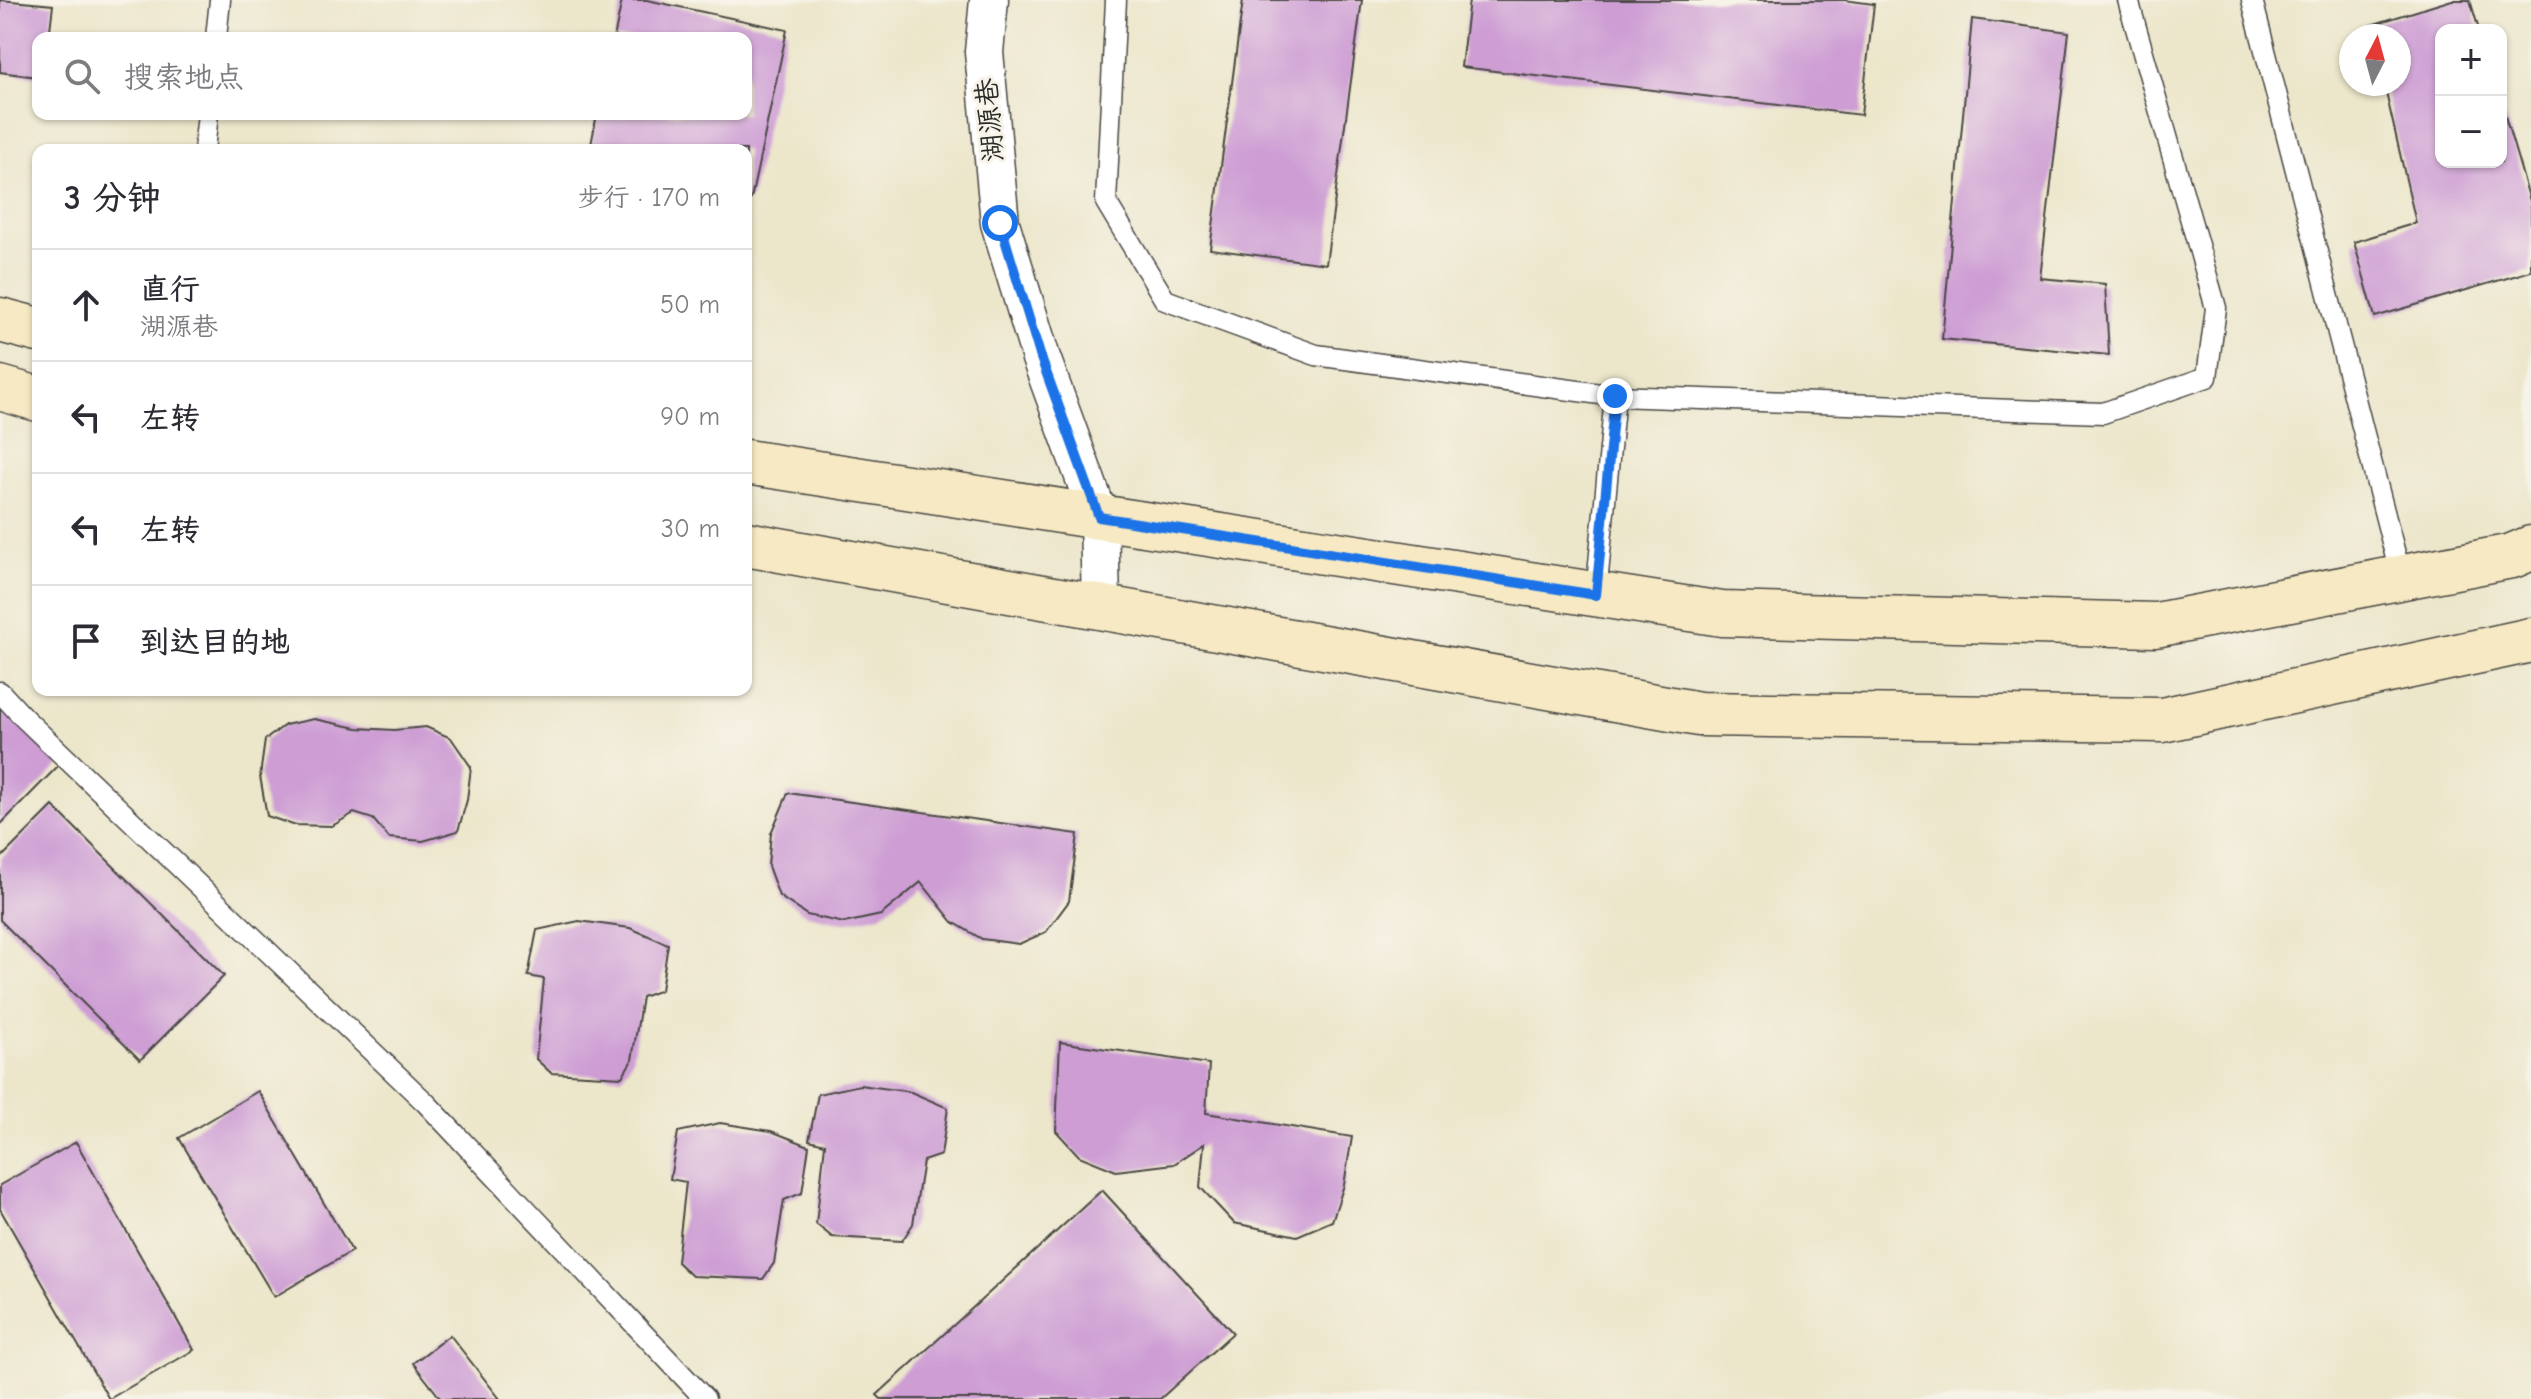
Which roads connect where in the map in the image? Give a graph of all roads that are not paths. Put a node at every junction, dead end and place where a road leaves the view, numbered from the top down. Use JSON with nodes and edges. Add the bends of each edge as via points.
{"nodes":[{"id":1,"x":220,"y":0,"type":"edge"},
{"id":2,"x":989,"y":0,"type":"edge"},
{"id":3,"x":1116,"y":0,"type":"edge"},
{"id":4,"x":2128,"y":0,"type":"edge"},
{"id":5,"x":2252,"y":0,"type":"edge"},
{"id":6,"x":217,"y":32,"type":"edge"},
{"id":7,"x":207,"y":120,"type":"edge"},
{"id":8,"x":205,"y":144,"type":"edge"},
{"id":9,"x":0,"y":320,"type":"edge"},
{"id":10,"x":32,"y":328,"type":"edge"},
{"id":11,"x":0,"y":388,"type":"edge"},
{"id":12,"x":1615,"y":396,"type":"junction"},
{"id":13,"x":32,"y":397,"type":"edge"},
{"id":14,"x":752,"y":463,"type":"edge"},
{"id":15,"x":1099,"y":517,"type":"junction"},
{"id":16,"x":752,"y":545,"type":"edge"},
{"id":17,"x":2531,"y":548,"type":"edge"},
{"id":18,"x":2401,"y":577,"type":"junction"},
{"id":19,"x":1596,"y":595,"type":"junction"},
{"id":20,"x":1101,"y":607,"type":"junction"},
{"id":21,"x":2531,"y":640,"type":"edge"},
{"id":22,"x":0,"y":692,"type":"edge"},
{"id":23,"x":705,"y":1399,"type":"edge"}],
"edges":[{"from":1,"to":6,"type":"lane"},
{"from":2,"to":15,"type":"street","name":"湖源巷","via":[[984,52],[1000,223],[1041,358]]},
{"from":3,"to":12,"type":"lane","via":[[1106,202],[1165,300],[1316,355]]},
{"from":4,"to":12,"type":"lane","via":[[2216,308],[2207,377],[2103,413]]},
{"from":5,"to":18,"type":"lane"},
{"from":7,"to":8,"type":"lane"},
{"from":9,"to":10,"type":"main road"},
{"from":11,"to":13,"type":"main road"},
{"from":12,"to":19,"type":"lane"},
{"from":14,"to":15,"type":"main road"},
{"from":15,"to":19,"type":"main road"},
{"from":15,"to":20,"type":"street","name":"湖源巷"},
{"from":16,"to":20,"type":"main road"},
{"from":17,"to":18,"type":"main road"},
{"from":18,"to":19,"type":"main road","via":[[2156,625],[1722,614]]},
{"from":20,"to":21,"type":"main road","via":[[1699,714],[2162,720]]},
{"from":22,"to":23,"type":"lane","via":[[426,1103]]}]}
